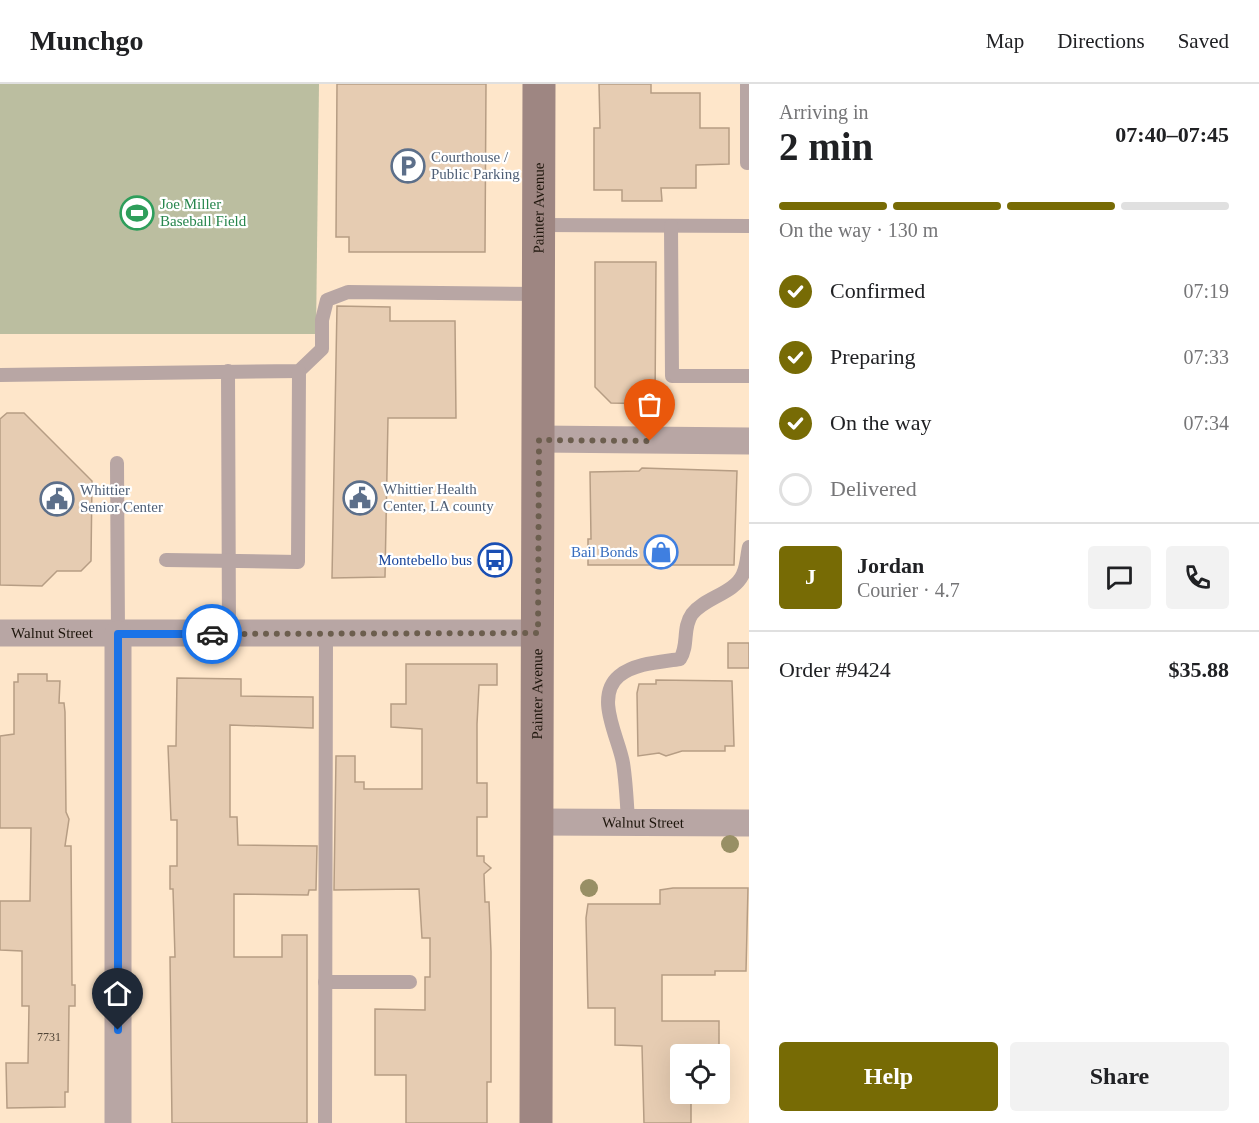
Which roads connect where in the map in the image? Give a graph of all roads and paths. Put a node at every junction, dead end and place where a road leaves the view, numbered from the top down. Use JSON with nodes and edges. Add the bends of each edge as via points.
{"nodes":[{"id":1,"x":539,"y":84,"type":"edge"},
{"id":2,"x":747,"y":84,"type":"edge"},
{"id":3,"x":747,"y":163,"type":"dead end"},
{"id":4,"x":540,"y":225,"type":"junction"},
{"id":5,"x":671,"y":226,"type":"junction"},
{"id":6,"x":749,"y":226,"type":"edge"},
{"id":7,"x":540,"y":294,"type":"junction"},
{"id":8,"x":228,"y":371,"type":"junction"},
{"id":9,"x":299,"y":371,"type":"junction"},
{"id":10,"x":0,"y":375,"type":"edge"},
{"id":11,"x":749,"y":376,"type":"edge"},
{"id":12,"x":539,"y":440,"type":"junction"},
{"id":13,"x":749,"y":441,"type":"edge"},
{"id":14,"x":117,"y":463,"type":"dead end"},
{"id":15,"x":749,"y":547,"type":"edge"},
{"id":16,"x":166,"y":560,"type":"dead end"},
{"id":17,"x":229,"y":561,"type":"junction"},
{"id":18,"x":0,"y":633,"type":"edge"},
{"id":19,"x":538,"y":633,"type":"junction"},
{"id":20,"x":118,"y":634,"type":"junction"},
{"id":21,"x":229,"y":634,"type":"junction"},
{"id":22,"x":326,"y":634,"type":"junction"},
{"id":23,"x":537,"y":822,"type":"junction"},
{"id":24,"x":628,"y":822,"type":"junction"},
{"id":25,"x":749,"y":823,"type":"edge"},
{"id":26,"x":325,"y":982,"type":"junction"},
{"id":27,"x":410,"y":982,"type":"dead end"},
{"id":28,"x":118,"y":1123,"type":"edge"},
{"id":29,"x":325,"y":1123,"type":"edge"},
{"id":30,"x":536,"y":1123,"type":"edge"}],
"edges":[{"from":1,"to":4,"type":"main road","name":"Painter Avenue"},
{"from":2,"to":3,"type":"lane"},
{"from":4,"to":5,"type":"lane"},
{"from":4,"to":7,"type":"main road","name":"Painter Avenue"},
{"from":5,"to":6,"type":"lane"},
{"from":5,"to":11,"type":"lane","via":[[672,376]]},
{"from":7,"to":9,"type":"lane","via":[[348,292],[327,300],[322,349]]},
{"from":7,"to":12,"type":"main road","name":"Painter Avenue"},
{"from":8,"to":9,"type":"lane"},
{"from":8,"to":10,"type":"lane"},
{"from":8,"to":17,"type":"lane"},
{"from":9,"to":17,"type":"lane","via":[[298,562]]},
{"from":12,"to":13,"type":"street"},
{"from":12,"to":19,"type":"main road","name":"Painter Avenue"},
{"from":14,"to":20,"type":"lane"},
{"from":15,"to":24,"type":"lane","via":[[743,575],[737,583],[701,603],[690,617],[686,650],[680,659],[633,668],[610,687],[608,710],[623,762]]},
{"from":16,"to":17,"type":"lane"},
{"from":17,"to":21,"type":"lane"},
{"from":18,"to":20,"type":"street","name":"Walnut Street"},
{"from":19,"to":22,"type":"street","name":"Walnut Street"},
{"from":19,"to":23,"type":"main road","name":"Painter Avenue"},
{"from":20,"to":21,"type":"street","name":"Walnut Street"},
{"from":20,"to":28,"type":"street"},
{"from":21,"to":22,"type":"street","name":"Walnut Street"},
{"from":22,"to":26,"type":"lane"},
{"from":23,"to":24,"type":"street","name":"Walnut Street"},
{"from":23,"to":30,"type":"main road","name":"Painter Avenue"},
{"from":24,"to":25,"type":"street","name":"Walnut Street"},
{"from":26,"to":27,"type":"lane"},
{"from":26,"to":29,"type":"lane"}]}
